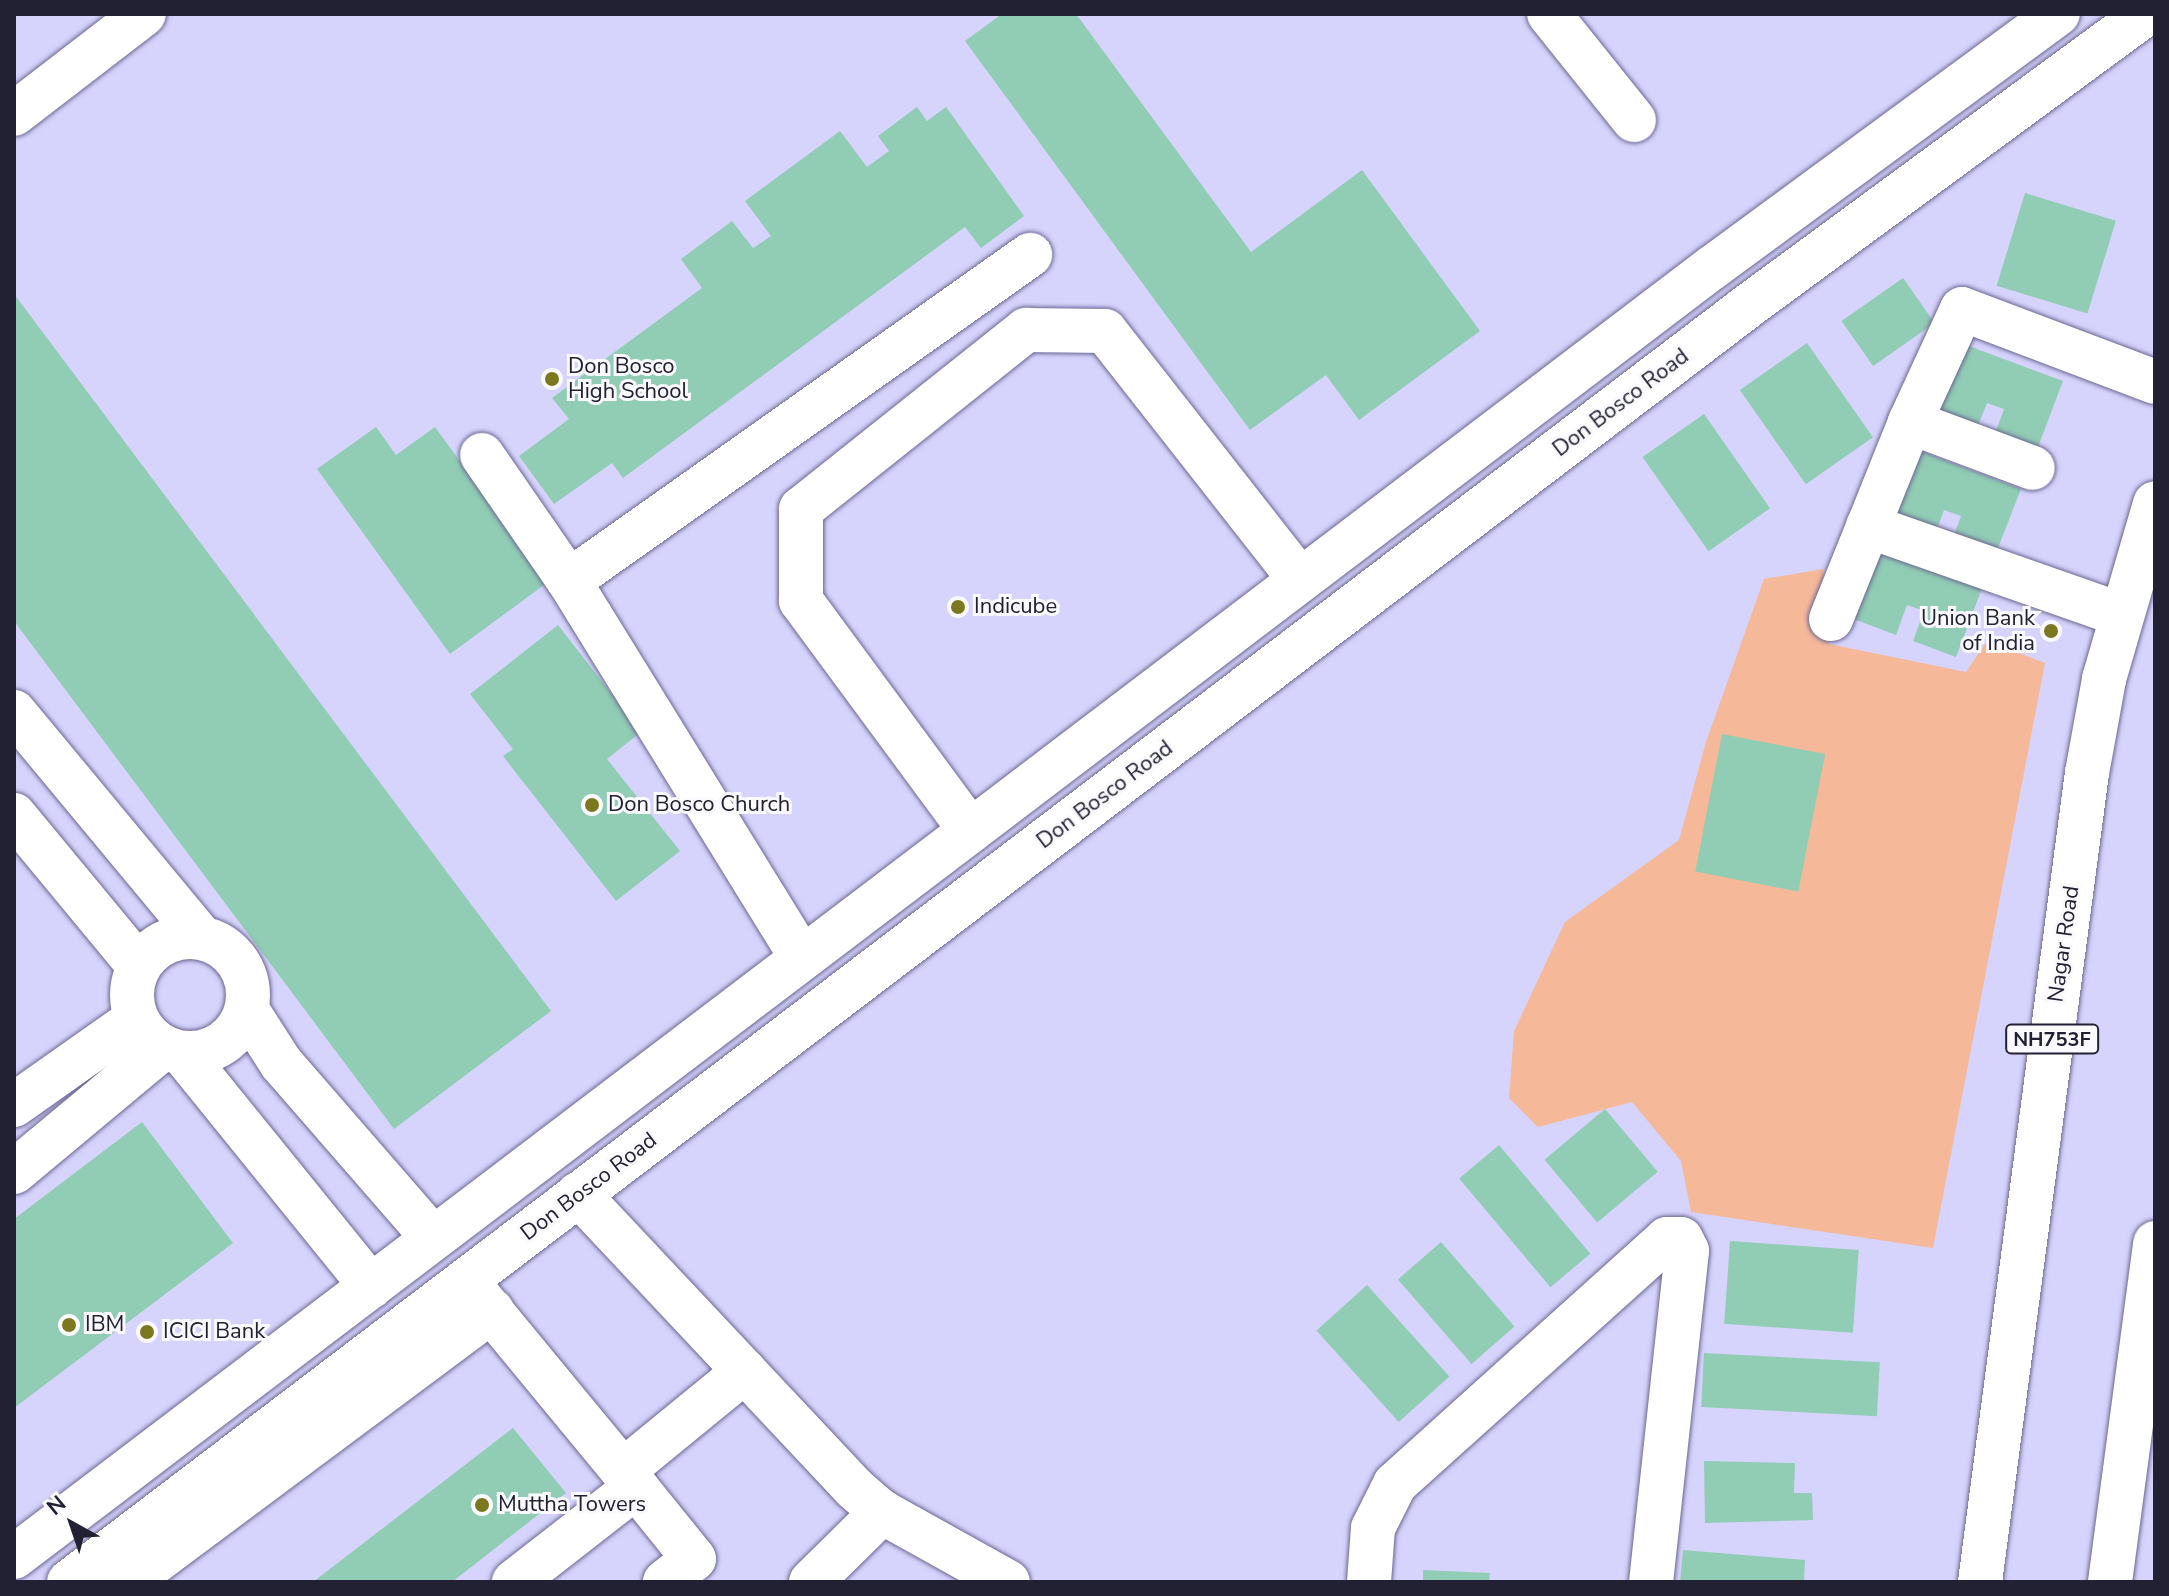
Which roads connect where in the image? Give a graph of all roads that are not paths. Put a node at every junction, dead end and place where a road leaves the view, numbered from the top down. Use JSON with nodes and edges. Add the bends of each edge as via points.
{"nodes":[{"id":1,"x":144,"y":14,"type":"edge"},
{"id":2,"x":1549,"y":14,"type":"edge"},
{"id":3,"x":2058,"y":14,"type":"edge"},
{"id":4,"x":2146,"y":14,"type":"edge"},
{"id":5,"x":14,"y":114,"type":"edge"},
{"id":6,"x":1634,"y":120,"type":"dead end"},
{"id":7,"x":1030,"y":255,"type":"dead end"},
{"id":8,"x":2155,"y":382,"type":"edge"},
{"id":9,"x":1910,"y":422,"type":"junction"},
{"id":10,"x":482,"y":455,"type":"dead end"},
{"id":11,"x":2033,"y":468,"type":"dead end"},
{"id":12,"x":2155,"y":503,"type":"edge"},
{"id":13,"x":1868,"y":526,"type":"junction"},
{"id":14,"x":1300,"y":580,"type":"junction"},
{"id":15,"x":569,"y":581,"type":"junction"},
{"id":16,"x":2122,"y":615,"type":"junction"},
{"id":17,"x":1831,"y":619,"type":"dead end"},
{"id":18,"x":14,"y":712,"type":"edge"},
{"id":19,"x":14,"y":815,"type":"edge"},
{"id":20,"x":970,"y":830,"type":"junction"},
{"id":21,"x":201,"y":937,"type":"junction"},
{"id":22,"x":802,"y":958,"type":"junction"},
{"id":23,"x":139,"y":966,"type":"junction"},
{"id":24,"x":247,"y":1010,"type":"junction"},
{"id":25,"x":161,"y":1040,"type":"junction"},
{"id":26,"x":14,"y":1105,"type":"edge"},
{"id":27,"x":20,"y":1155,"type":"edge"},
{"id":28,"x":578,"y":1194,"type":"junction"},
{"id":29,"x":433,"y":1238,"type":"junction"},
{"id":30,"x":2155,"y":1243,"type":"edge"},
{"id":31,"x":371,"y":1286,"type":"junction"},
{"id":32,"x":479,"y":1296,"type":"junction"},
{"id":33,"x":745,"y":1371,"type":"junction"},
{"id":34,"x":630,"y":1479,"type":"junction"},
{"id":35,"x":882,"y":1512,"type":"junction"},
{"id":36,"x":14,"y":1557,"type":"edge"},
{"id":37,"x":951,"y":1569,"type":"edge"},
{"id":38,"x":69,"y":1582,"type":"edge"},
{"id":39,"x":128,"y":1582,"type":"edge"},
{"id":40,"x":514,"y":1582,"type":"edge"},
{"id":41,"x":665,"y":1582,"type":"edge"},
{"id":42,"x":811,"y":1582,"type":"edge"},
{"id":43,"x":1008,"y":1582,"type":"edge"},
{"id":44,"x":1369,"y":1582,"type":"edge"},
{"id":45,"x":1651,"y":1582,"type":"edge"},
{"id":46,"x":1980,"y":1582,"type":"edge"},
{"id":47,"x":2110,"y":1582,"type":"edge"}],
"edges":[{"from":1,"to":5,"type":"main road"},
{"from":2,"to":6,"type":"main road"},
{"from":3,"to":14,"type":"main road"},
{"from":4,"to":28,"type":"main road","name":"Don Bosco Road","via":[[1744,309]]},
{"from":7,"to":15,"type":"main road"},
{"from":8,"to":9,"type":"main road","via":[[1962,309]]},
{"from":9,"to":11,"type":"main road"},
{"from":9,"to":13,"type":"main road"},
{"from":10,"to":15,"type":"main road"},
{"from":12,"to":16,"type":"main road","name":"Nagar Road","number":"NH753F"},
{"from":13,"to":16,"type":"main road"},
{"from":13,"to":17,"type":"main road"},
{"from":14,"to":20,"type":"main road"},
{"from":14,"to":20,"type":"main road","via":[[1105,331],[1026,330],[801,509],[801,601]]},
{"from":15,"to":22,"type":"main road"},
{"from":16,"to":46,"type":"main road","name":"Nagar Road","number":"NH753F","via":[[2087,773]]},
{"from":18,"to":21,"type":"main road"},
{"from":19,"to":23,"type":"main road"},
{"from":20,"to":22,"type":"main road"},
{"from":21,"to":23,"type":"main road","via":[[161,944]]},
{"from":21,"to":24,"type":"main road","via":[[220,944],[242,967]]},
{"from":22,"to":29,"type":"main road"},
{"from":23,"to":25,"type":"main road","via":[[132,986]]},
{"from":24,"to":25,"type":"main road","via":[[235,1033],[220,1045]]},
{"from":24,"to":29,"type":"main road","via":[[281,1063]]},
{"from":25,"to":26,"type":"main road"},
{"from":25,"to":27,"type":"main road"},
{"from":25,"to":31,"type":"main road"},
{"from":28,"to":32,"type":"main road","name":"Don Bosco Road"},
{"from":28,"to":33,"type":"main road"},
{"from":29,"to":31,"type":"main road"},
{"from":30,"to":47,"type":"main road"},
{"from":31,"to":36,"type":"main road"},
{"from":32,"to":34,"type":"main road"},
{"from":32,"to":38,"type":"main road","name":"Don Bosco Road"},
{"from":32,"to":39,"type":"main road"},
{"from":33,"to":34,"type":"main road"},
{"from":33,"to":35,"type":"main road"},
{"from":34,"to":40,"type":"main road"},
{"from":34,"to":41,"type":"main road","via":[[694,1559]]},
{"from":35,"to":37,"type":"main road"},
{"from":35,"to":42,"type":"main road"},
{"from":37,"to":43,"type":"main road"},
{"from":44,"to":45,"type":"main road","via":[[1373,1528],[1395,1484],[1667,1239],[1681,1239],[1687,1251]]}]}
